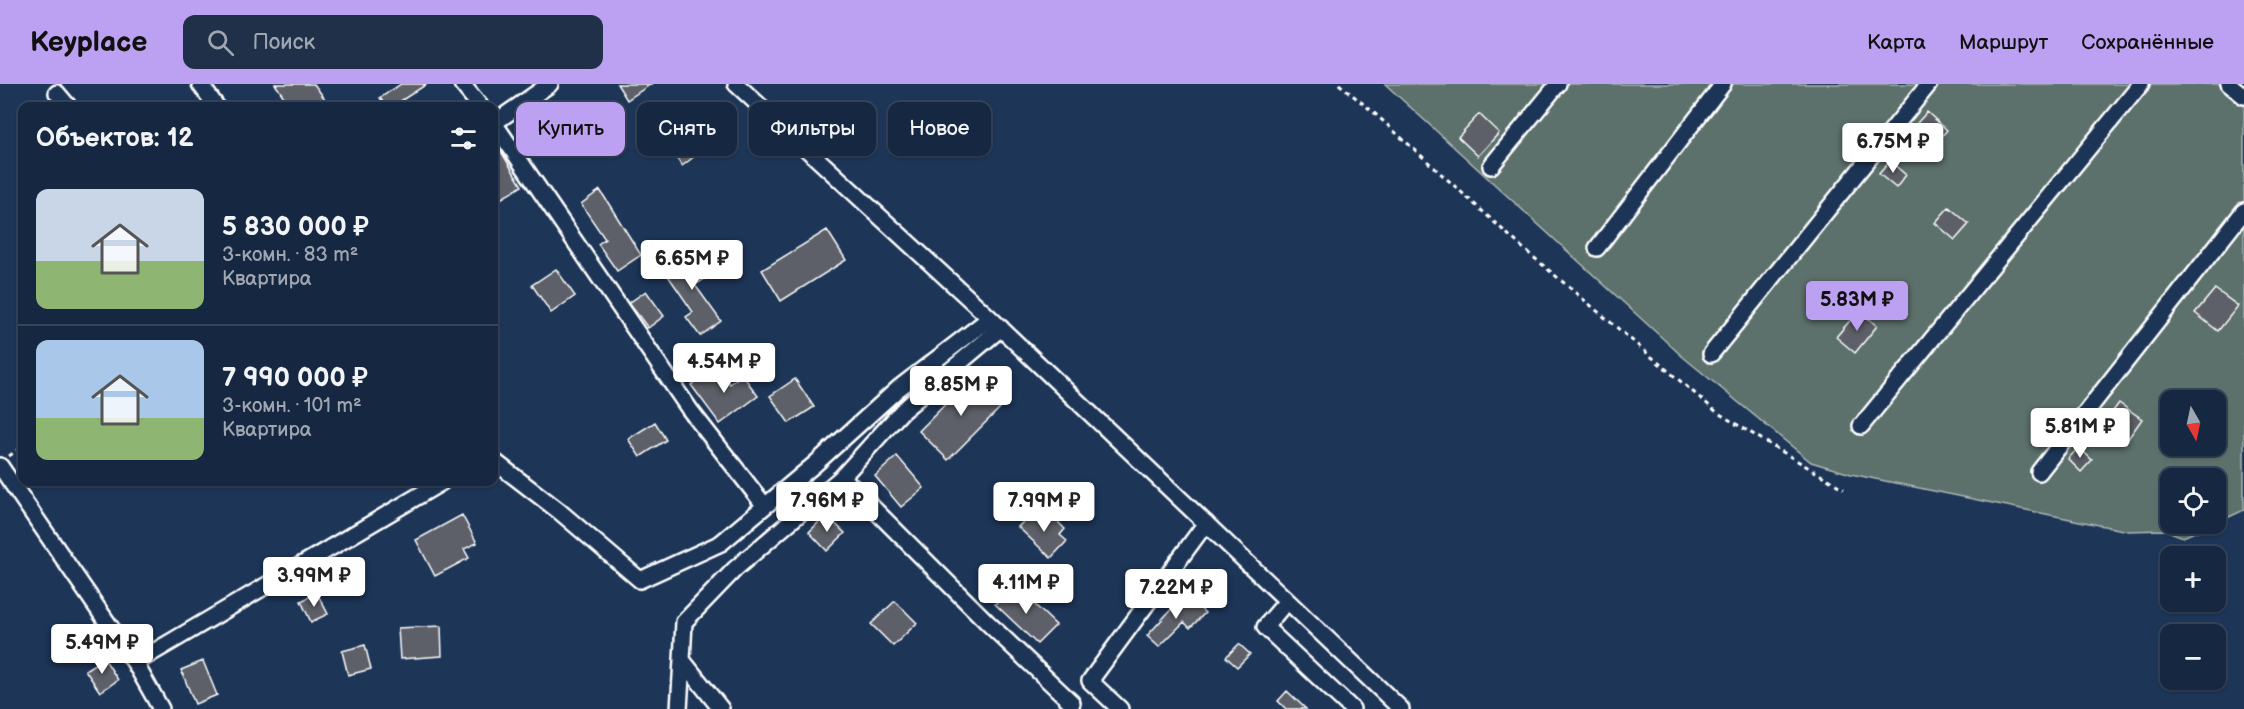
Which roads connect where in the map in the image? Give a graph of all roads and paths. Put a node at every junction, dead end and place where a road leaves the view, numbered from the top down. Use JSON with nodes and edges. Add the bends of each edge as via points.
{"nodes":[{"id":1,"x":200,"y":84,"type":"edge"},
{"id":2,"x":462,"y":84,"type":"edge"},
{"id":3,"x":550,"y":84,"type":"edge"},
{"id":4,"x":736,"y":84,"type":"edge"},
{"id":5,"x":1339,"y":84,"type":"edge"},
{"id":6,"x":1558,"y":84,"type":"edge"},
{"id":7,"x":1723,"y":84,"type":"edge"},
{"id":8,"x":1929,"y":84,"type":"edge"},
{"id":9,"x":2141,"y":84,"type":"edge"},
{"id":10,"x":2229,"y":84,"type":"edge"},
{"id":11,"x":57,"y":93,"type":"dead end"},
{"id":12,"x":2244,"y":96,"type":"edge"},
{"id":13,"x":65,"y":102,"type":"edge"},
{"id":14,"x":213,"y":102,"type":"edge"},
{"id":15,"x":477,"y":102,"type":"edge"},
{"id":16,"x":498,"y":120,"type":"edge"},
{"id":17,"x":498,"y":129,"type":"edge"},
{"id":18,"x":1491,"y":166,"type":"dead end"},
{"id":19,"x":2244,"y":211,"type":"edge"},
{"id":20,"x":1597,"y":248,"type":"dead end"},
{"id":21,"x":996,"y":323,"type":"junction"},
{"id":22,"x":1711,"y":354,"type":"dead end"},
{"id":23,"x":1861,"y":426,"type":"dead end"},
{"id":24,"x":498,"y":464,"type":"edge"},
{"id":25,"x":0,"y":466,"type":"edge"},
{"id":26,"x":2039,"y":472,"type":"dead end"},
{"id":27,"x":842,"y":477,"type":"junction"},
{"id":28,"x":435,"y":486,"type":"edge"},
{"id":29,"x":1844,"y":489,"type":"dead end"},
{"id":30,"x":765,"y":506,"type":"junction"},
{"id":31,"x":1206,"y":524,"type":"junction"},
{"id":32,"x":1287,"y":601,"type":"junction"},
{"id":33,"x":682,"y":660,"type":"junction"},
{"id":34,"x":135,"y":663,"type":"junction"},
{"id":35,"x":1090,"y":681,"type":"junction"},
{"id":36,"x":1070,"y":706,"type":"edge"},
{"id":37,"x":161,"y":709,"type":"edge"},
{"id":38,"x":679,"y":709,"type":"edge"},
{"id":39,"x":721,"y":709,"type":"edge"},
{"id":40,"x":1120,"y":709,"type":"edge"},
{"id":41,"x":1352,"y":709,"type":"edge"},
{"id":42,"x":1401,"y":709,"type":"edge"}],
"edges":[{"from":1,"to":14,"type":"street"},
{"from":2,"to":15,"type":"street"},
{"from":3,"to":16,"type":"street"},
{"from":4,"to":21,"type":"street"},
{"from":5,"to":29,"type":"path","via":[[1525,250],[1718,413]]},
{"from":6,"to":18,"type":"street"},
{"from":7,"to":20,"type":"street"},
{"from":8,"to":22,"type":"street"},
{"from":9,"to":23,"type":"street"},
{"from":10,"to":12,"type":"street"},
{"from":11,"to":13,"type":"street"},
{"from":17,"to":30,"type":"street","via":[[690,410]]},
{"from":19,"to":26,"type":"street"},
{"from":21,"to":27,"type":"street","via":[[902,411]]},
{"from":21,"to":30,"type":"street","via":[[899,388]]},
{"from":21,"to":31,"type":"street"},
{"from":24,"to":30,"type":"street","via":[[640,580],[721,543]]},
{"from":25,"to":34,"type":"street"},
{"from":27,"to":33,"type":"street","via":[[735,569],[684,622]]},
{"from":27,"to":36,"type":"street"},
{"from":28,"to":34,"type":"street"},
{"from":31,"to":32,"type":"street"},
{"from":31,"to":35,"type":"street"},
{"from":32,"to":41,"type":"street","via":[[1265,627]]},
{"from":32,"to":42,"type":"street"},
{"from":33,"to":38,"type":"street"},
{"from":33,"to":39,"type":"street"},
{"from":34,"to":37,"type":"street"},
{"from":35,"to":36,"type":"street"},
{"from":35,"to":40,"type":"street"}]}
